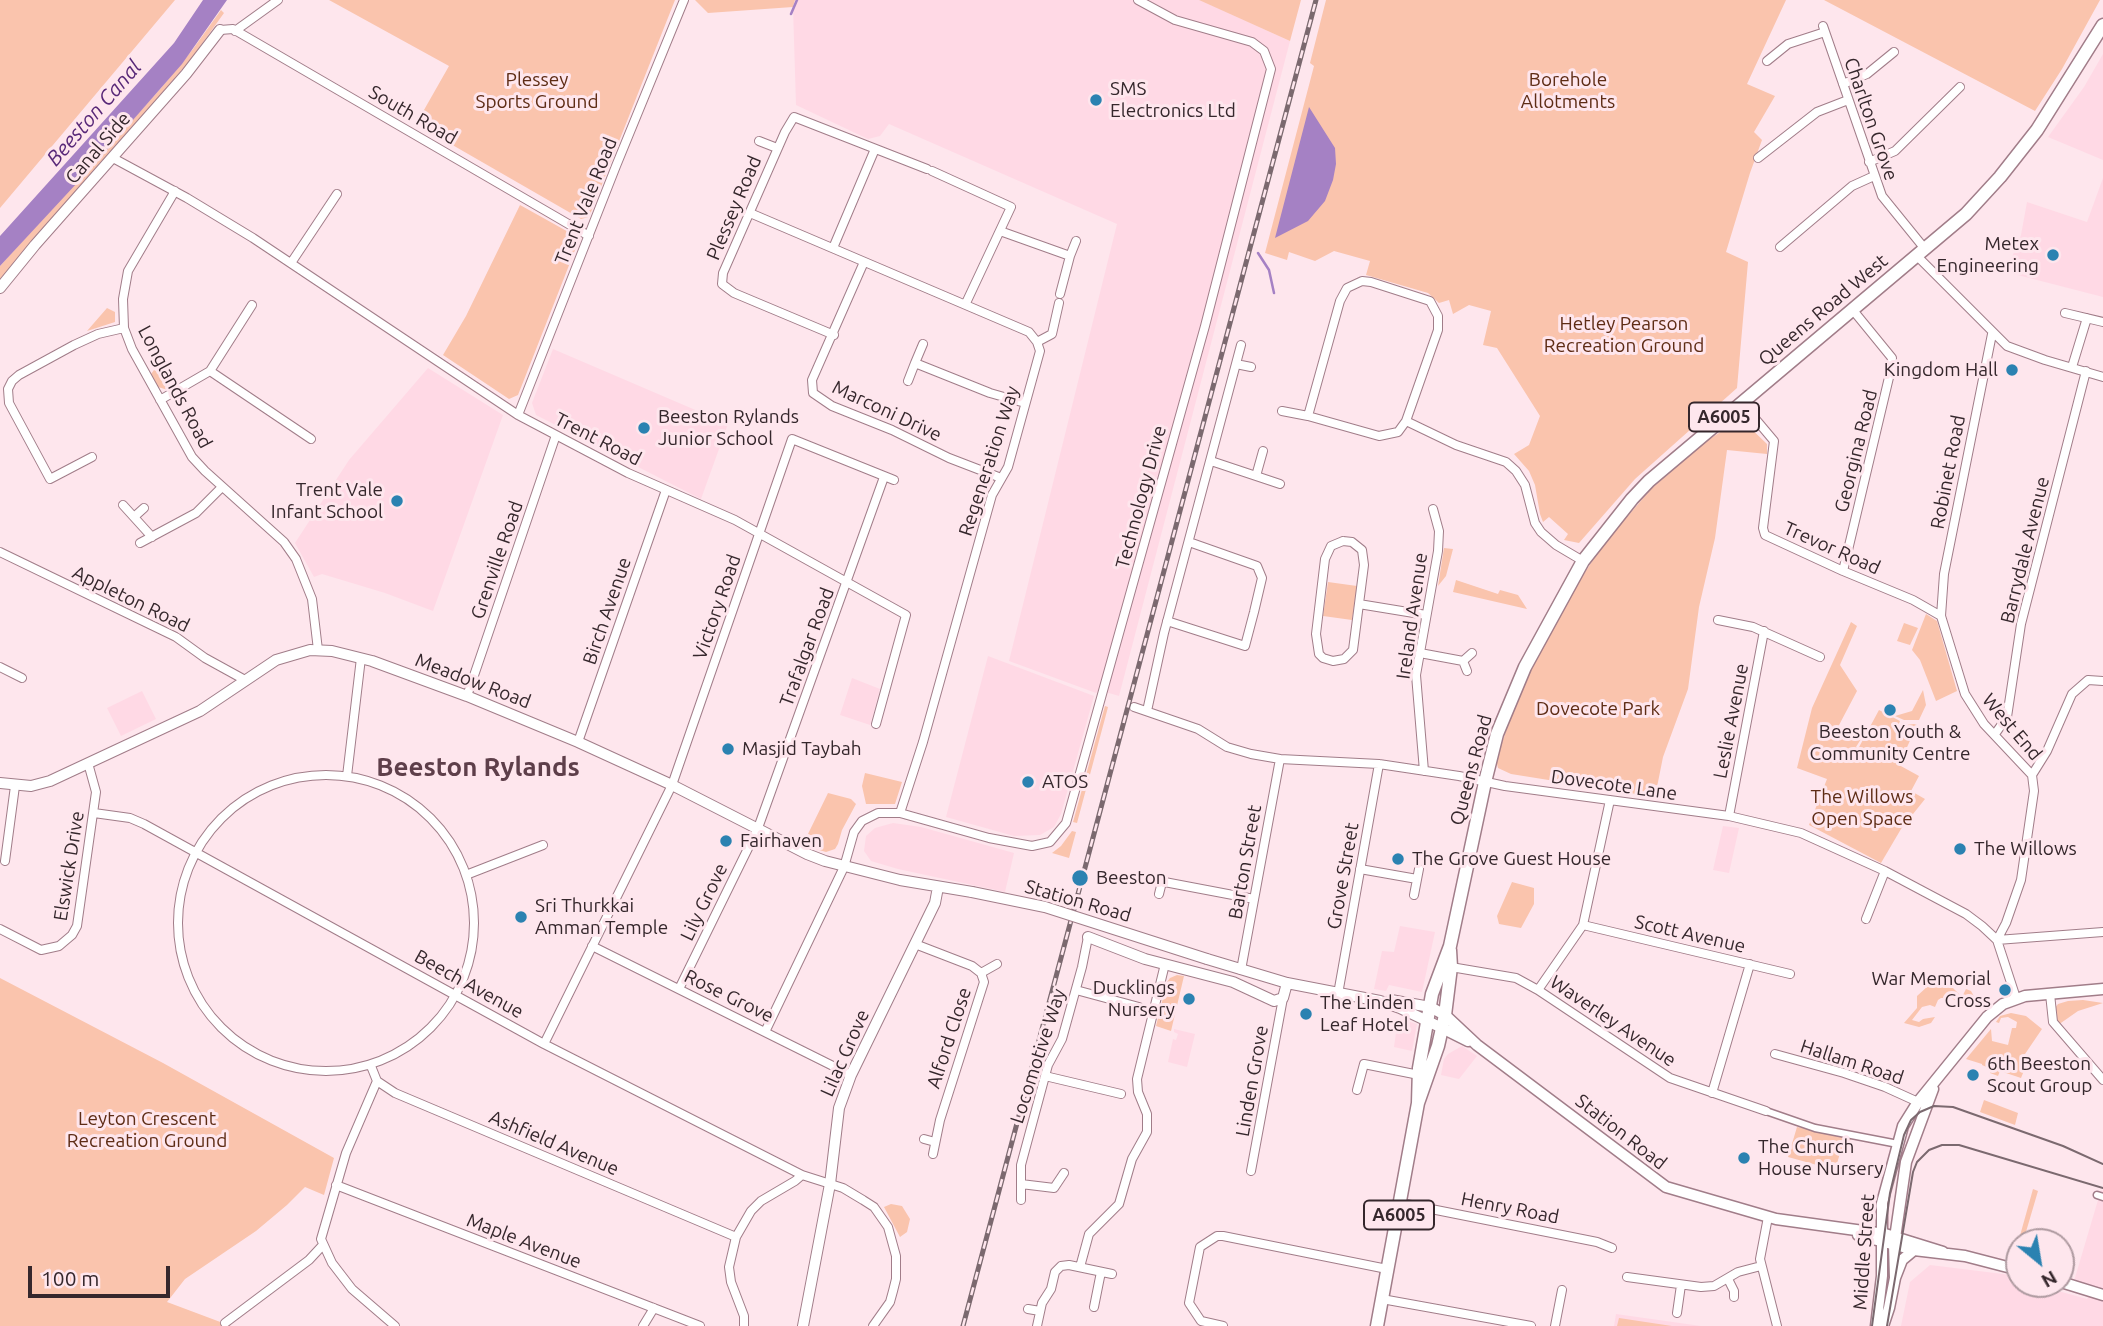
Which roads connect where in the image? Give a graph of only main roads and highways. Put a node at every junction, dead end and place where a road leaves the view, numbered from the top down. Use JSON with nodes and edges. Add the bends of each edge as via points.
{"nodes":[{"id":1,"x":2103,"y":25,"type":"edge"},
{"id":2,"x":1553,"y":612,"type":"joint"},
{"id":3,"x":1450,"y":946,"type":"junction"},
{"id":4,"x":2103,"y":989,"type":"edge"},
{"id":5,"x":1430,"y":1007,"type":"junction"},
{"id":6,"x":1444,"y":1022,"type":"junction"},
{"id":7,"x":1923,"y":1101,"type":"junction"},
{"id":8,"x":1418,"y":1103,"type":"junction"},
{"id":9,"x":1889,"y":1240,"type":"junction"},
{"id":10,"x":1914,"y":1250,"type":"junction"},
{"id":11,"x":1943,"y":1252,"type":"junction"},
{"id":12,"x":2005,"y":1267,"type":"edge"},
{"id":13,"x":1895,"y":1278,"type":"junction"},
{"id":14,"x":2075,"y":1286,"type":"edge"},
{"id":15,"x":2103,"y":1295,"type":"edge"},
{"id":16,"x":1377,"y":1326,"type":"edge"},
{"id":17,"x":1876,"y":1326,"type":"edge"},
{"id":18,"x":1882,"y":1326,"type":"edge"}],
"edges":[{"from":1,"to":2,"type":"main road","name":"Queens Road West","number":"A6005","via":[[2037,130],[1966,214],[1649,481],[1583,561]]},
{"from":2,"to":3,"type":"main road","name":"Queens Road","number":"A6005","via":[[1508,705],[1485,782]]},
{"from":3,"to":5,"type":"main road","name":"Queens Road","number":"A6005"},
{"from":3,"to":6,"type":"main road","name":"Queens Road","number":"A6005"},
{"from":4,"to":7,"type":"main road","name":"Middle Street","via":[[2016,998],[1992,1012],[1942,1070]]},
{"from":5,"to":6,"type":"main road","name":"Station Road"},
{"from":5,"to":8,"type":"main road","name":"Queens Road","number":"A6005"},
{"from":6,"to":8,"type":"main road","name":"Queens Road","number":"A6005"},
{"from":6,"to":9,"type":"main road","name":"Station Road","via":[[1657,1182],[1769,1217]]},
{"from":7,"to":9,"type":"main road","name":"Middle Street"},
{"from":7,"to":9,"type":"main road","name":"Middle Street","via":[[1906,1120],[1882,1203]]},
{"from":8,"to":16,"type":"main road","name":"Queens Road","number":"A6005"},
{"from":9,"to":10,"type":"main road","name":"Station Road"},
{"from":9,"to":11,"type":"main road","name":"Station Road"},
{"from":9,"to":13,"type":"main road","name":"Middle Street"},
{"from":9,"to":17,"type":"main road","name":"Middle Street"},
{"from":10,"to":11,"type":"main road","name":"Station Road"},
{"from":10,"to":13,"type":"main road","name":"Middle Street","via":[[1902,1260]]},
{"from":11,"to":12,"type":"main road","name":"Station Road"},
{"from":13,"to":18,"type":"main road","name":"Middle Street"},
{"from":14,"to":15,"type":"main road"}]}
